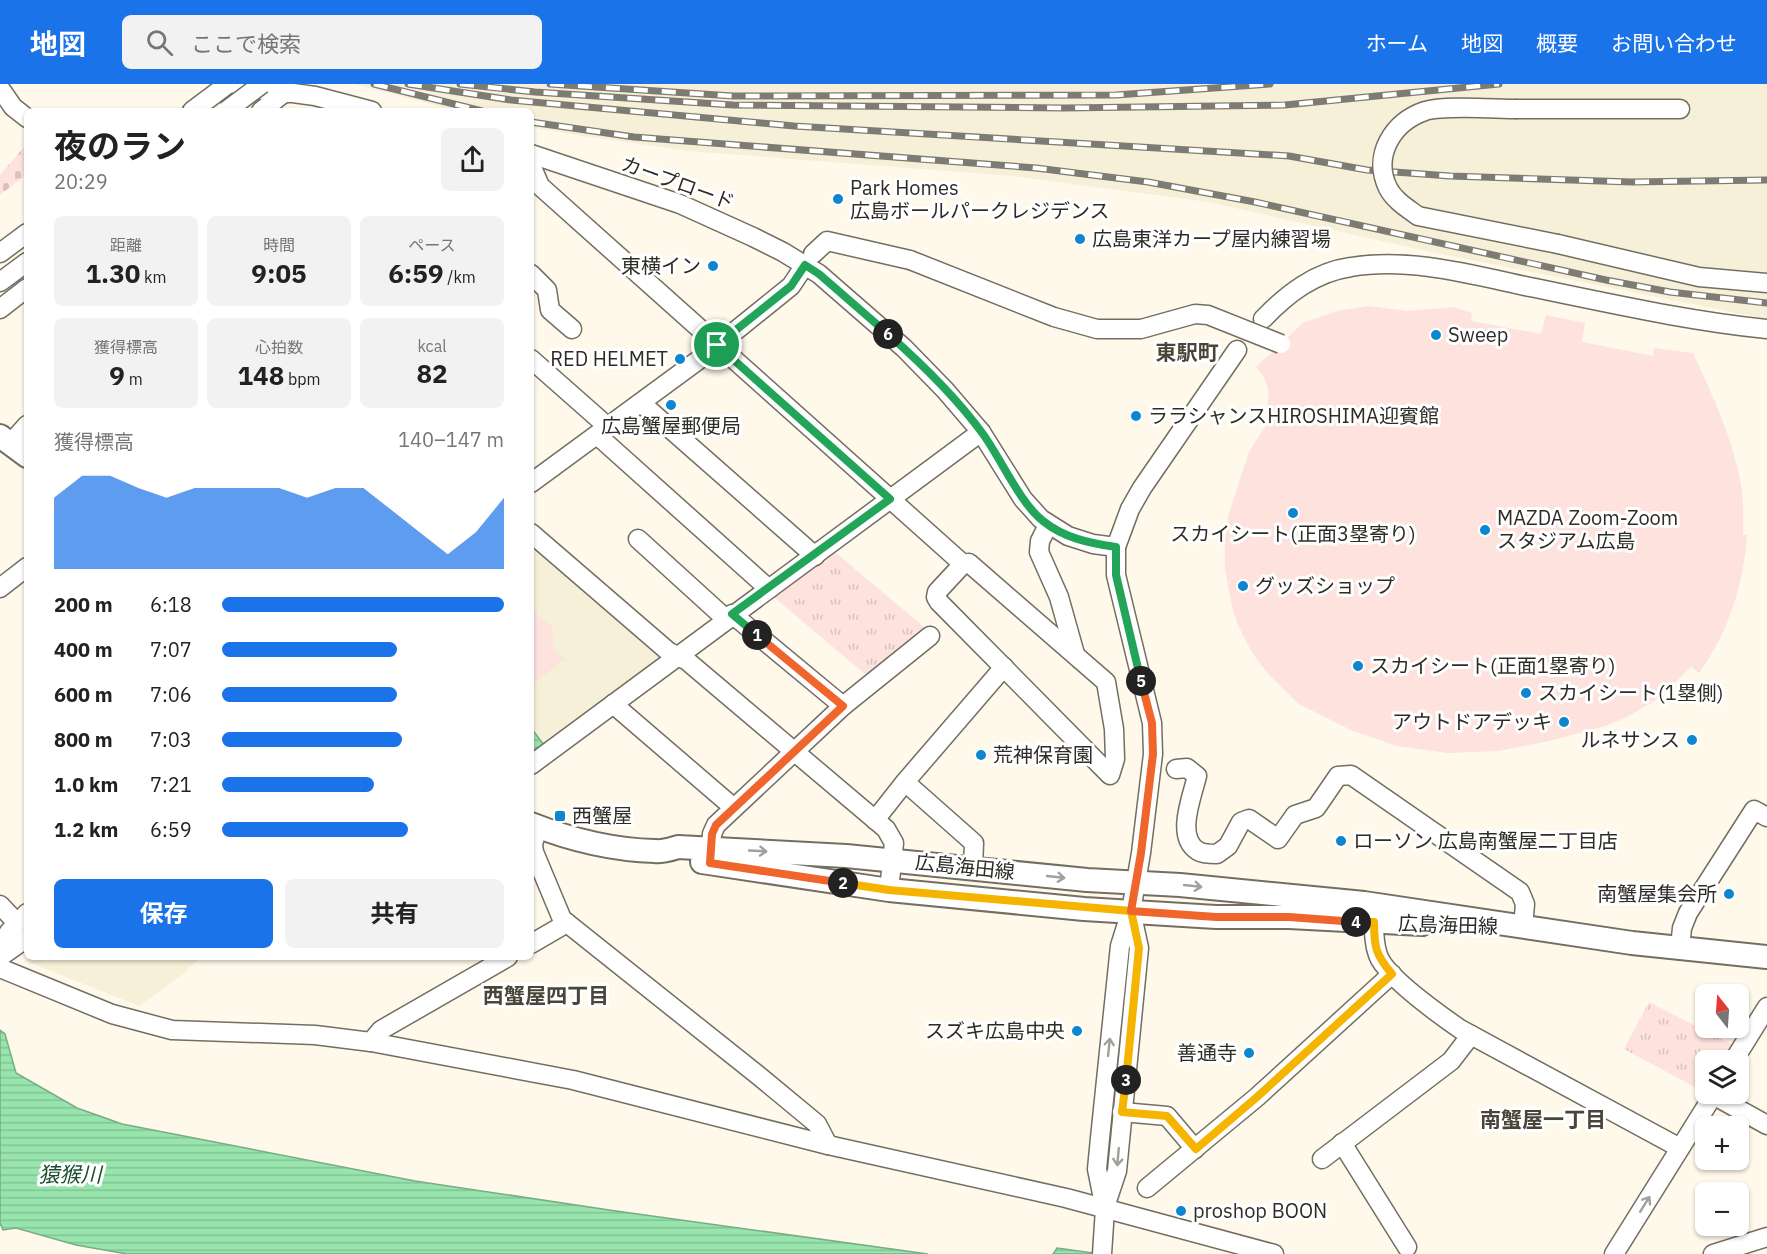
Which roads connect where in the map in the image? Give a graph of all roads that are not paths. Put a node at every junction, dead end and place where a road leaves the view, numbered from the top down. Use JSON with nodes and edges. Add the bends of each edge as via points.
{"nodes":[{"id":1,"x":228,"y":84,"type":"edge"},
{"id":2,"x":235,"y":84,"type":"edge"},
{"id":3,"x":262,"y":84,"type":"edge"},
{"id":4,"x":5,"y":89,"type":"edge"},
{"id":5,"x":284,"y":93,"type":"junction"},
{"id":6,"x":196,"y":108,"type":"edge"},
{"id":7,"x":230,"y":108,"type":"edge"},
{"id":8,"x":265,"y":108,"type":"edge"},
{"id":9,"x":361,"y":108,"type":"edge"},
{"id":10,"x":1680,"y":109,"type":"dead end"},
{"id":11,"x":24,"y":116,"type":"edge"},
{"id":12,"x":534,"y":155,"type":"edge"},
{"id":13,"x":536,"y":190,"type":"edge"},
{"id":14,"x":24,"y":235,"type":"edge"},
{"id":15,"x":0,"y":253,"type":"edge"},
{"id":16,"x":809,"y":259,"type":"junction"},
{"id":17,"x":24,"y":264,"type":"edge"},
{"id":18,"x":534,"y":277,"type":"edge"},
{"id":19,"x":0,"y":282,"type":"edge"},
{"id":20,"x":1767,"y":283,"type":"edge"},
{"id":21,"x":24,"y":290,"type":"edge"},
{"id":22,"x":0,"y":309,"type":"edge"},
{"id":23,"x":1263,"y":319,"type":"dead end"},
{"id":24,"x":572,"y":329,"type":"dead end"},
{"id":25,"x":1767,"y":329,"type":"edge"},
{"id":26,"x":1281,"y":344,"type":"dead end"},
{"id":27,"x":717,"y":345,"type":"junction"},
{"id":28,"x":1237,"y":350,"type":"dead end"},
{"id":29,"x":534,"y":362,"type":"edge"},
{"id":30,"x":641,"y":403,"type":"junction"},
{"id":31,"x":24,"y":428,"type":"edge"},
{"id":32,"x":602,"y":431,"type":"junction"},
{"id":33,"x":981,"y":432,"type":"junction"},
{"id":34,"x":12,"y":446,"type":"edge"},
{"id":35,"x":534,"y":481,"type":"edge"},
{"id":36,"x":890,"y":499,"type":"junction"},
{"id":37,"x":1048,"y":525,"type":"junction"},
{"id":38,"x":534,"y":536,"type":"edge"},
{"id":39,"x":638,"y":539,"type":"dead end"},
{"id":40,"x":1116,"y":547,"type":"junction"},
{"id":41,"x":815,"y":556,"type":"junction"},
{"id":42,"x":963,"y":564,"type":"junction"},
{"id":43,"x":24,"y":569,"type":"edge"},
{"id":44,"x":0,"y":588,"type":"edge"},
{"id":45,"x":769,"y":589,"type":"junction"},
{"id":46,"x":729,"y":617,"type":"junction"},
{"id":47,"x":930,"y":636,"type":"dead end"},
{"id":48,"x":1075,"y":654,"type":"junction"},
{"id":49,"x":676,"y":657,"type":"junction"},
{"id":50,"x":1004,"y":667,"type":"junction"},
{"id":51,"x":613,"y":704,"type":"junction"},
{"id":52,"x":843,"y":706,"type":"junction"},
{"id":53,"x":793,"y":752,"type":"junction"},
{"id":54,"x":534,"y":763,"type":"edge"},
{"id":55,"x":1176,"y":769,"type":"dead end"},
{"id":56,"x":905,"y":782,"type":"junction"},
{"id":57,"x":734,"y":808,"type":"junction"},
{"id":58,"x":1767,"y":817,"type":"edge"},
{"id":59,"x":875,"y":819,"type":"junction"},
{"id":60,"x":535,"y":826,"type":"edge"},
{"id":61,"x":534,"y":852,"type":"edge"},
{"id":62,"x":711,"y":856,"type":"junction"},
{"id":63,"x":892,"y":860,"type":"junction"},
{"id":64,"x":973,"y":868,"type":"junction"},
{"id":65,"x":1135,"y":882,"type":"junction"},
{"id":66,"x":889,"y":890,"type":"junction"},
{"id":67,"x":0,"y":905,"type":"edge"},
{"id":68,"x":1131,"y":911,"type":"junction"},
{"id":69,"x":1374,"y":922,"type":"junction"},
{"id":70,"x":567,"y":923,"type":"junction"},
{"id":71,"x":24,"y":925,"type":"edge"},
{"id":72,"x":1523,"y":927,"type":"junction"},
{"id":73,"x":534,"y":942,"type":"edge"},
{"id":74,"x":0,"y":946,"type":"edge"},
{"id":75,"x":1680,"y":948,"type":"junction"},
{"id":76,"x":0,"y":957,"type":"edge"},
{"id":77,"x":1767,"y":957,"type":"edge"},
{"id":78,"x":503,"y":960,"type":"edge"},
{"id":79,"x":0,"y":968,"type":"edge"},
{"id":80,"x":1392,"y":974,"type":"junction"},
{"id":81,"x":1767,"y":1007,"type":"edge"},
{"id":82,"x":1471,"y":1035,"type":"junction"},
{"id":83,"x":371,"y":1042,"type":"junction"},
{"id":84,"x":1740,"y":1050,"type":"edge"},
{"id":85,"x":1708,"y":1104,"type":"edge"},
{"id":86,"x":1731,"y":1104,"type":"edge"},
{"id":87,"x":1122,"y":1112,"type":"junction"},
{"id":88,"x":1767,"y":1125,"type":"edge"},
{"id":89,"x":1342,"y":1143,"type":"junction"},
{"id":90,"x":828,"y":1145,"type":"junction"},
{"id":91,"x":1680,"y":1148,"type":"junction"},
{"id":92,"x":1196,"y":1149,"type":"junction"},
{"id":93,"x":1322,"y":1159,"type":"dead end"},
{"id":94,"x":1147,"y":1188,"type":"dead end"},
{"id":95,"x":1105,"y":1209,"type":"junction"},
{"id":96,"x":1767,"y":1237,"type":"edge"},
{"id":97,"x":1103,"y":1247,"type":"edge"},
{"id":98,"x":1407,"y":1247,"type":"dead end"},
{"id":99,"x":1274,"y":1254,"type":"edge"},
{"id":100,"x":1614,"y":1254,"type":"edge"},
{"id":101,"x":1713,"y":1254,"type":"edge"}],
"edges":[{"from":1,"to":6,"type":"street"},
{"from":2,"to":5,"type":"street"},
{"from":3,"to":7,"type":"street","bridge":true},
{"from":4,"to":11,"type":"street","via":[[13,107]]},
{"from":5,"to":8,"type":"street"},
{"from":5,"to":9,"type":"street","via":[[315,96]]},
{"from":10,"to":20,"type":"street","bridge":true,"via":[[1426,111],[1403,123],[1388,140],[1382,162],[1388,187],[1400,203],[1418,216],[1699,277]]},
{"from":12,"to":16,"type":"street","name":"カープロード","via":[[681,204]]},
{"from":13,"to":27,"type":"street"},
{"from":14,"to":15,"type":"street"},
{"from":16,"to":26,"type":"street","bridge":true,"via":[[827,241],[910,260],[1096,330],[1141,329],[1194,314],[1208,315]]},
{"from":16,"to":27,"type":"street","via":[[791,286]]},
{"from":16,"to":33,"type":"street","name":"カープロード","via":[[819,274],[945,390]]},
{"from":17,"to":19,"type":"street"},
{"from":18,"to":24,"type":"street","via":[[547,290],[550,310]]},
{"from":21,"to":22,"type":"street"},
{"from":23,"to":25,"type":"street","via":[[1300,287],[1331,272],[1371,264],[1459,272],[1636,309]]},
{"from":27,"to":30,"type":"street"},
{"from":27,"to":36,"type":"street"},
{"from":28,"to":40,"type":"street","via":[[1142,488]]},
{"from":29,"to":32,"type":"street"},
{"from":30,"to":32,"type":"street"},
{"from":30,"to":41,"type":"street"},
{"from":31,"to":34,"type":"street"},
{"from":32,"to":35,"type":"street"},
{"from":32,"to":45,"type":"street"},
{"from":33,"to":36,"type":"street"},
{"from":33,"to":37,"type":"street","name":"カープロード","via":[[1029,506]]},
{"from":36,"to":41,"type":"street"},
{"from":36,"to":42,"type":"street"},
{"from":37,"to":40,"type":"street","via":[[1080,540]]},
{"from":37,"to":48,"type":"street","via":[[1039,552],[1059,597]]},
{"from":38,"to":49,"type":"street"},
{"from":39,"to":46,"type":"street"},
{"from":40,"to":65,"type":"street","via":[[1119,593],[1153,739]]},
{"from":41,"to":45,"type":"street"},
{"from":42,"to":48,"type":"street","via":[[969,563]]},
{"from":42,"to":50,"type":"street","via":[[938,592],[937,600]]},
{"from":43,"to":44,"type":"street"},
{"from":45,"to":46,"type":"street"},
{"from":46,"to":49,"type":"street"},
{"from":46,"to":52,"type":"street"},
{"from":47,"to":52,"type":"street"},
{"from":48,"to":50,"type":"street","via":[[1106,682],[1114,729],[1115,759],[1110,774]]},
{"from":49,"to":51,"type":"street"},
{"from":49,"to":53,"type":"street","via":[[686,660]]},
{"from":50,"to":56,"type":"street"},
{"from":51,"to":54,"type":"street"},
{"from":51,"to":57,"type":"street"},
{"from":52,"to":53,"type":"street"},
{"from":53,"to":57,"type":"street"},
{"from":53,"to":59,"type":"street"},
{"from":55,"to":72,"type":"street","via":[[1187,768],[1197,776],[1185,827],[1186,839],[1199,852],[1217,854],[1228,846],[1241,822],[1249,819],[1278,839],[1295,815],[1316,808],[1338,776],[1351,775],[1513,886],[1524,898]]},
{"from":56,"to":59,"type":"street"},
{"from":56,"to":64,"type":"street","via":[[974,843]]},
{"from":57,"to":62,"type":"street","via":[[716,825]]},
{"from":58,"to":75,"type":"street","via":[[1754,810],[1688,913]]},
{"from":59,"to":63,"type":"street","via":[[892,838]]},
{"from":60,"to":62,"type":"main road","name":"広島海田線","via":[[587,841],[658,852],[678,847]]},
{"from":61,"to":70,"type":"street"},
{"from":62,"to":63,"type":"main road","name":"広島海田線","one_way":true},
{"from":62,"to":66,"type":"main road","name":"広島海田線"},
{"from":63,"to":64,"type":"main road","name":"広島海田線"},
{"from":63,"to":66,"type":"street"},
{"from":64,"to":65,"type":"main road","name":"広島海田線","one_way":true},
{"from":65,"to":68,"type":"street"},
{"from":65,"to":72,"type":"main road","name":"広島海田線","one_way":true,"via":[[1364,903]]},
{"from":66,"to":68,"type":"main road","name":"広島海田線"},
{"from":67,"to":71,"type":"street","via":[[8,916]]},
{"from":68,"to":69,"type":"main road","name":"広島海田線"},
{"from":68,"to":87,"type":"street","via":[[1139,948]]},
{"from":95,"to":68,"type":"street","one_way":true,"via":[[1097,1169],[1119,946]]},
{"from":69,"to":72,"type":"main road","name":"広島海田線"},
{"from":69,"to":80,"type":"street","via":[[1378,957]]},
{"from":70,"to":73,"type":"street"},
{"from":70,"to":90,"type":"street","via":[[817,1124]]},
{"from":71,"to":74,"type":"street","via":[[9,932]]},
{"from":71,"to":76,"type":"street"},
{"from":72,"to":75,"type":"main road","name":"広島海田線"},
{"from":75,"to":77,"type":"main road","name":"広島海田線"},
{"from":78,"to":83,"type":"street","via":[[381,1030]]},
{"from":79,"to":83,"type":"street","via":[[112,1014],[172,1030],[315,1035]]},
{"from":80,"to":82,"type":"street"},
{"from":80,"to":92,"type":"street"},
{"from":81,"to":84,"type":"street"},
{"from":82,"to":89,"type":"street","via":[[1451,1061]]},
{"from":82,"to":91,"type":"street"},
{"from":83,"to":90,"type":"street","via":[[573,1080]]},
{"from":85,"to":91,"type":"street"},
{"from":86,"to":88,"type":"street"},
{"from":87,"to":92,"type":"street","via":[[1167,1116]]},
{"from":87,"to":95,"type":"street","one_way":true,"via":[[1117,1171]]},
{"from":89,"to":93,"type":"street"},
{"from":89,"to":98,"type":"street"},
{"from":90,"to":95,"type":"street"},
{"from":100,"to":91,"type":"street","one_way":true},
{"from":92,"to":94,"type":"street"},
{"from":95,"to":97,"type":"street"},
{"from":95,"to":99,"type":"street"},
{"from":96,"to":101,"type":"street"}]}
